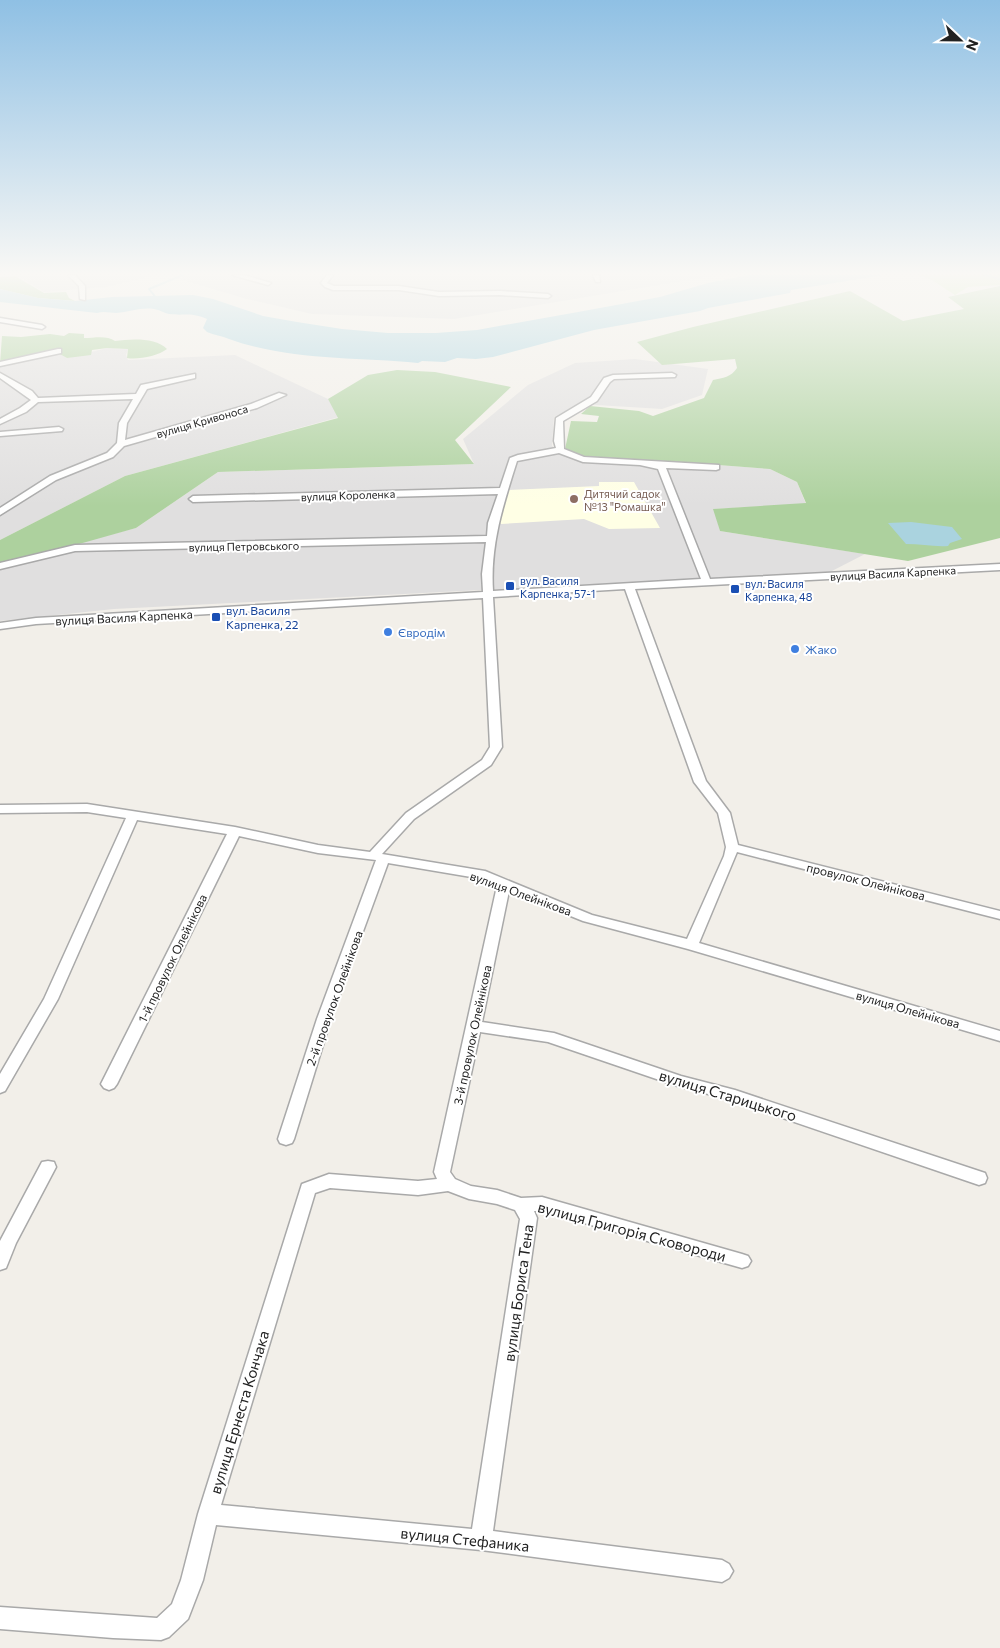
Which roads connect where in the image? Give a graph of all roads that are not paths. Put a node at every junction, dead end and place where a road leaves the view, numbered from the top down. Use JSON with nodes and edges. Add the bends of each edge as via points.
{"nodes":[{"id":1,"x":54,"y":352,"type":"edge"},
{"id":2,"x":0,"y":364,"type":"edge"},
{"id":3,"x":0,"y":375,"type":"edge"},
{"id":4,"x":672,"y":375,"type":"dead end"},
{"id":5,"x":192,"y":376,"type":"dead end"},
{"id":6,"x":282,"y":395,"type":"dead end"},
{"id":7,"x":139,"y":396,"type":"junction"},
{"id":8,"x":36,"y":400,"type":"junction"},
{"id":9,"x":0,"y":422,"type":"edge"},
{"id":10,"x":59,"y":429,"type":"dead end"},
{"id":11,"x":0,"y":434,"type":"edge"},
{"id":12,"x":121,"y":444,"type":"junction"},
{"id":13,"x":560,"y":450,"type":"junction"},
{"id":14,"x":657,"y":465,"type":"junction"},
{"id":15,"x":716,"y":467,"type":"dead end"},
{"id":16,"x":503,"y":491,"type":"junction"},
{"id":17,"x":193,"y":499,"type":"dead end"},
{"id":18,"x":0,"y":512,"type":"edge"},
{"id":19,"x":490,"y":539,"type":"junction"},
{"id":20,"x":0,"y":566,"type":"edge"},
{"id":21,"x":1000,"y":567,"type":"edge"},
{"id":22,"x":707,"y":583,"type":"junction"},
{"id":23,"x":629,"y":586,"type":"junction"},
{"id":24,"x":487,"y":595,"type":"junction"},
{"id":25,"x":0,"y":626,"type":"edge"},
{"id":26,"x":0,"y":809,"type":"edge"},
{"id":27,"x":133,"y":815,"type":"junction"},
{"id":28,"x":235,"y":831,"type":"junction"},
{"id":29,"x":732,"y":847,"type":"junction"},
{"id":30,"x":378,"y":857,"type":"junction"},
{"id":31,"x":504,"y":885,"type":"junction"},
{"id":32,"x":1000,"y":915,"type":"edge"},
{"id":33,"x":691,"y":945,"type":"junction"},
{"id":34,"x":475,"y":1026,"type":"junction"},
{"id":35,"x":1000,"y":1036,"type":"edge"},
{"id":36,"x":110,"y":1084,"type":"dead end"},
{"id":37,"x":0,"y":1087,"type":"edge"},
{"id":38,"x":286,"y":1139,"type":"dead end"},
{"id":39,"x":48,"y":1167,"type":"dead end"},
{"id":40,"x":978,"y":1178,"type":"dead end"},
{"id":41,"x":449,"y":1184,"type":"junction"},
{"id":42,"x":308,"y":1189,"type":"joint"},
{"id":43,"x":521,"y":1205,"type":"junction"},
{"id":44,"x":4,"y":1241,"type":"edge"},
{"id":45,"x":742,"y":1261,"type":"dead end"},
{"id":46,"x":0,"y":1263,"type":"edge"},
{"id":47,"x":208,"y":1514,"type":"junction"},
{"id":48,"x":481,"y":1540,"type":"junction"},
{"id":49,"x":722,"y":1571,"type":"dead end"},
{"id":50,"x":0,"y":1618,"type":"edge"}],
"edges":[{"from":1,"to":2,"type":"street"},
{"from":3,"to":8,"type":"street"},
{"from":4,"to":13,"type":"street","via":[[613,377],[607,380],[594,399],[559,420]]},
{"from":5,"to":7,"type":"street","via":[[144,387]]},
{"from":6,"to":12,"type":"street","name":"вулиця Кривоноса"},
{"from":7,"to":8,"type":"street"},
{"from":7,"to":12,"type":"street","via":[[123,423]]},
{"from":8,"to":9,"type":"street"},
{"from":10,"to":11,"type":"street"},
{"from":12,"to":18,"type":"street","name":"вулиця Кривоноса","via":[[105,458],[53,478]]},
{"from":13,"to":14,"type":"street","via":[[583,459]]},
{"from":13,"to":16,"type":"street","via":[[513,460]]},
{"from":14,"to":15,"type":"street"},
{"from":14,"to":22,"type":"street","via":[[662,468]]},
{"from":16,"to":17,"type":"street","name":"вулиця Короленка"},
{"from":16,"to":19,"type":"street"},
{"from":19,"to":20,"type":"street","name":"вулиця Петровського","via":[[75,548]]},
{"from":19,"to":24,"type":"street"},
{"from":21,"to":22,"type":"street","name":"вулиця Василя Карпенка"},
{"from":22,"to":23,"type":"street","name":"вулиця Василя Карпенка"},
{"from":23,"to":24,"type":"street","name":"вулиця Василя Карпенка"},
{"from":23,"to":29,"type":"street","via":[[700,782],[724,813]]},
{"from":24,"to":25,"type":"street","name":"вулиця Василя Карпенка","via":[[36,621]]},
{"from":24,"to":30,"type":"street","via":[[496,747],[487,762],[410,816]]},
{"from":26,"to":27,"type":"street","name":"вулиця Олейнікова","via":[[87,808]]},
{"from":27,"to":28,"type":"street","name":"вулиця Олейнікова"},
{"from":27,"to":37,"type":"street","via":[[51,999]]},
{"from":28,"to":30,"type":"street","name":"вулиця Олейнікова","via":[[318,849]]},
{"from":28,"to":36,"type":"street","name":"1-й провулок Олейнікова"},
{"from":29,"to":32,"type":"street","name":"провулок Олейнікова"},
{"from":29,"to":33,"type":"street"},
{"from":30,"to":31,"type":"street","name":"вулиця Олейнікова","via":[[480,874]]},
{"from":30,"to":38,"type":"street","name":"2-й провулок Олейнікова","via":[[352,949],[324,1019]]},
{"from":31,"to":33,"type":"street","name":"вулиця Олейнікова","via":[[588,918]]},
{"from":31,"to":34,"type":"street","name":"3-й провулок Олейнікова"},
{"from":33,"to":35,"type":"street","name":"вулиця Олейнікова"},
{"from":34,"to":40,"type":"street","name":"вулиця Старицького","via":[[549,1037]]},
{"from":34,"to":41,"type":"street","name":"3-й провулок Олейнікова","via":[[442,1172]]},
{"from":39,"to":44,"type":"street"},
{"from":41,"to":42,"type":"street","name":"вулиця Бориса Тена","via":[[418,1188],[329,1180]]},
{"from":41,"to":43,"type":"street","name":"вулиця Бориса Тена"},
{"from":42,"to":47,"type":"street","name":"вулиця Ернеста Кончака"},
{"from":43,"to":45,"type":"street","name":"вулиця Григорія Сковороди","via":[[542,1204]]},
{"from":43,"to":48,"type":"street","name":"вулиця Бориса Тена","via":[[529,1218],[525,1253]]},
{"from":44,"to":46,"type":"street"},
{"from":47,"to":48,"type":"street","name":"вулиця Стефаника"},
{"from":47,"to":50,"type":"street","name":"вулиця Ернеста Кончака","via":[[192,1580],[180,1611],[161,1629]]},
{"from":48,"to":49,"type":"street","name":"вулиця Стефаника"}]}
